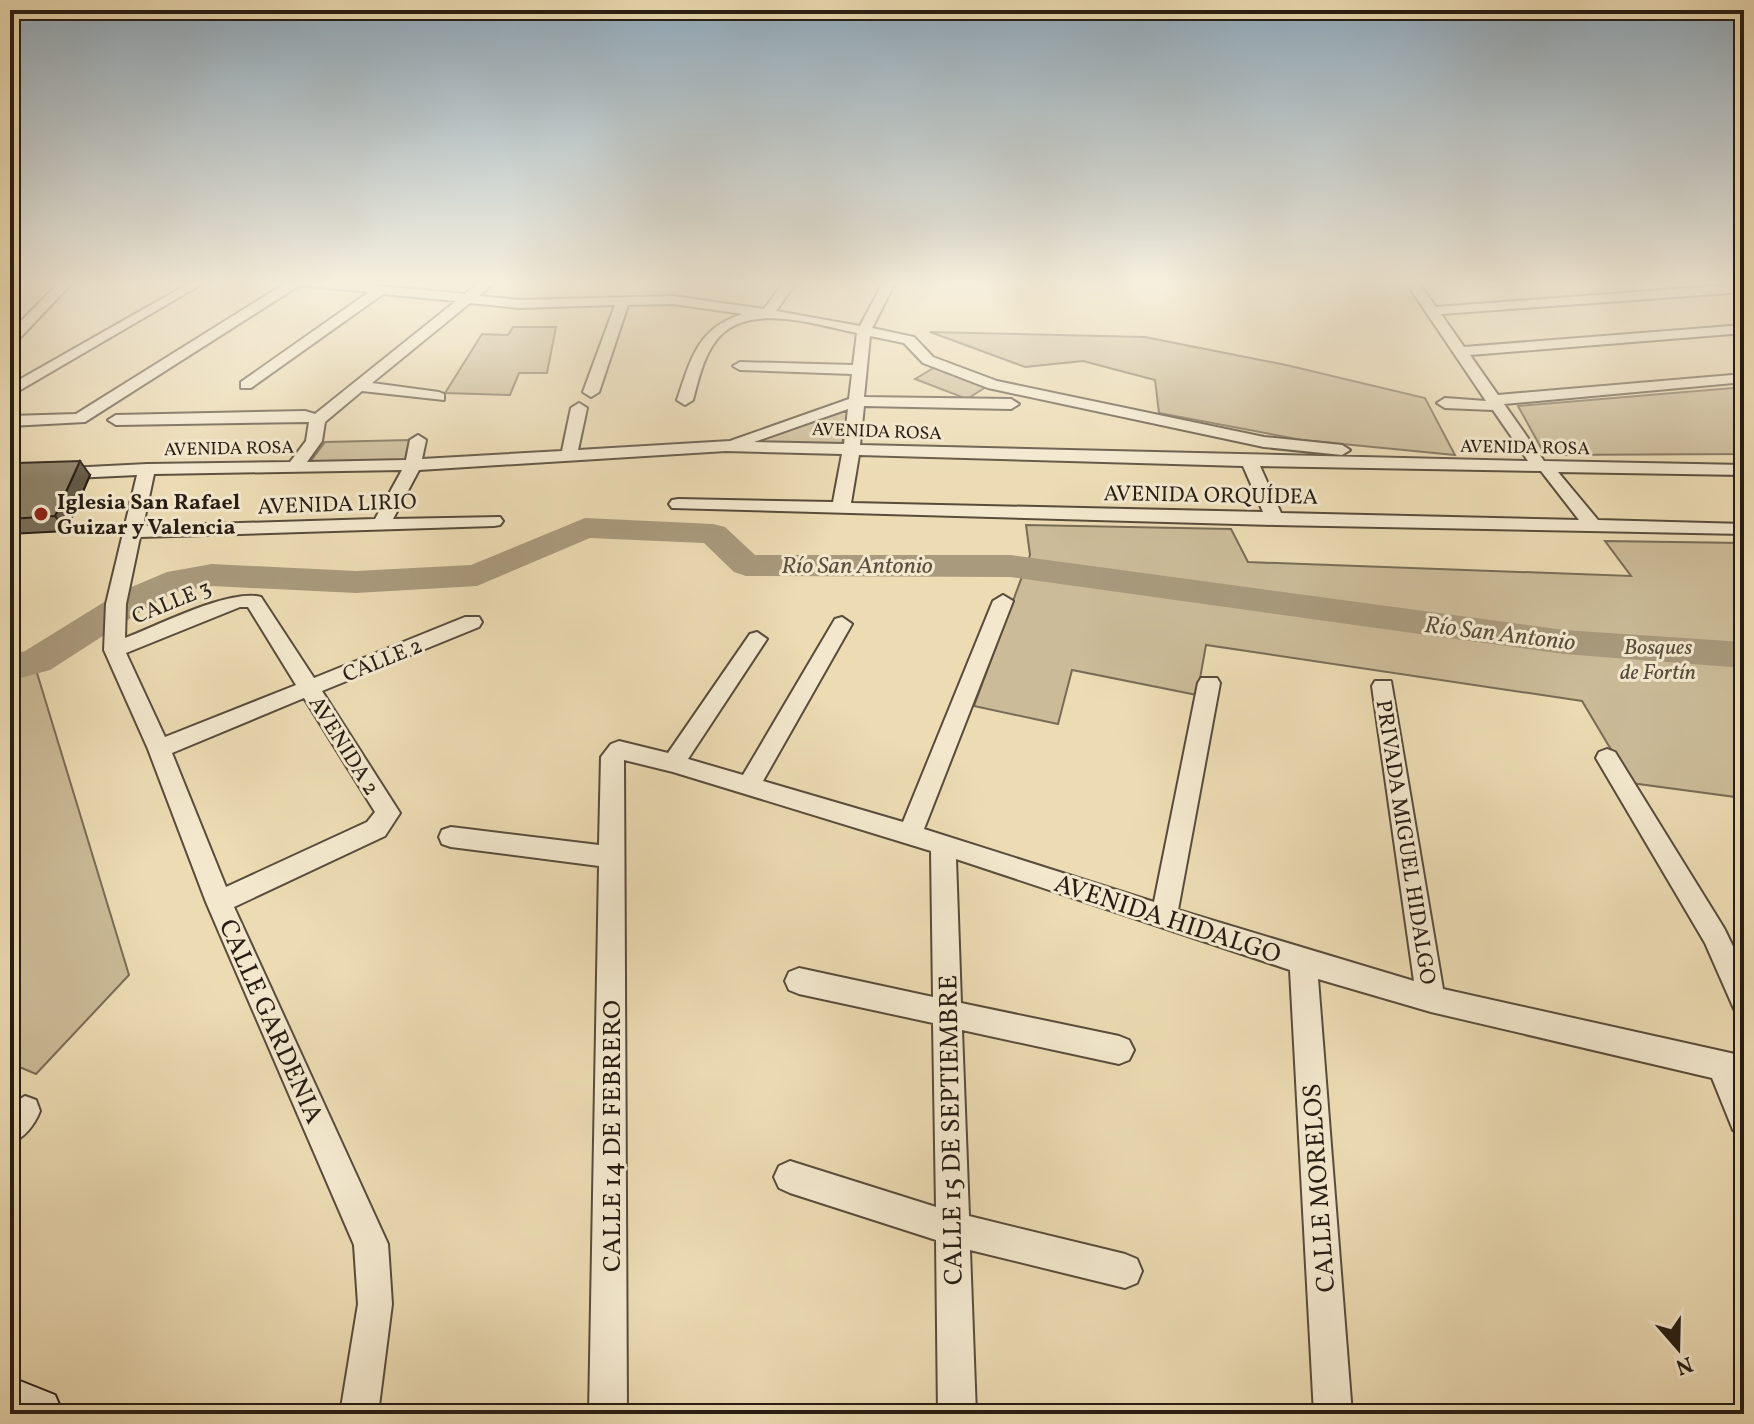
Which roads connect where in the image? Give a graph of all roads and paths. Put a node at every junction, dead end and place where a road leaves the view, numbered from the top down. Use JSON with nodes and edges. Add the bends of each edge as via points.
{"nodes":[{"id":1,"x":86,"y":347,"type":"edge"},
{"id":2,"x":193,"y":347,"type":"edge"},
{"id":3,"x":299,"y":347,"type":"edge"},
{"id":4,"x":406,"y":347,"type":"edge"},
{"id":5,"x":606,"y":347,"type":"edge"},
{"id":6,"x":703,"y":347,"type":"edge"},
{"id":7,"x":861,"y":347,"type":"edge"},
{"id":8,"x":916,"y":347,"type":"edge"},
{"id":9,"x":1457,"y":347,"type":"edge"},
{"id":10,"x":1516,"y":347,"type":"edge"},
{"id":11,"x":1460,"y":352,"type":"junction"},
{"id":12,"x":740,"y":366,"type":"dead end"},
{"id":13,"x":858,"y":370,"type":"junction"},
{"id":14,"x":1744,"y":378,"type":"edge"},
{"id":15,"x":246,"y":385,"type":"dead end"},
{"id":16,"x":359,"y":386,"type":"junction"},
{"id":17,"x":10,"y":391,"type":"edge"},
{"id":18,"x":591,"y":392,"type":"dead end"},
{"id":19,"x":439,"y":397,"type":"dead end"},
{"id":20,"x":685,"y":400,"type":"dead end"},
{"id":21,"x":857,"y":401,"type":"junction"},
{"id":22,"x":1445,"y":403,"type":"dead end"},
{"id":23,"x":1495,"y":403,"type":"junction"},
{"id":24,"x":1011,"y":404,"type":"dead end"},
{"id":25,"x":579,"y":408,"type":"dead end"},
{"id":26,"x":116,"y":420,"type":"dead end"},
{"id":27,"x":317,"y":420,"type":"junction"},
{"id":28,"x":10,"y":421,"type":"edge"},
{"id":29,"x":418,"y":440,"type":"dead end"},
{"id":30,"x":726,"y":446,"type":"junction"},
{"id":31,"x":851,"y":451,"type":"junction"},
{"id":32,"x":569,"y":456,"type":"junction"},
{"id":33,"x":1249,"y":461,"type":"junction"},
{"id":34,"x":1744,"y":461,"type":"edge"},
{"id":35,"x":1541,"y":464,"type":"junction"},
{"id":36,"x":413,"y":465,"type":"junction"},
{"id":37,"x":295,"y":467,"type":"junction"},
{"id":38,"x":147,"y":469,"type":"junction"},
{"id":39,"x":1744,"y":470,"type":"edge"},
{"id":40,"x":10,"y":476,"type":"edge"},
{"id":41,"x":678,"y":504,"type":"dead end"},
{"id":42,"x":841,"y":508,"type":"junction"},
{"id":43,"x":1275,"y":520,"type":"junction"},
{"id":44,"x":494,"y":521,"type":"dead end"},
{"id":45,"x":380,"y":526,"type":"junction"},
{"id":46,"x":1593,"y":526,"type":"junction"},
{"id":47,"x":1744,"y":529,"type":"edge"},
{"id":48,"x":132,"y":532,"type":"junction"},
{"id":49,"x":247,"y":599,"type":"joint"},
{"id":50,"x":1003,"y":601,"type":"dead end"},
{"id":51,"x":472,"y":622,"type":"dead end"},
{"id":52,"x":842,"y":624,"type":"dead end"},
{"id":53,"x":757,"y":639,"type":"dead end"},
{"id":54,"x":113,"y":644,"type":"junction"},
{"id":55,"x":1209,"y":683,"type":"dead end"},
{"id":56,"x":1383,"y":686,"type":"dead end"},
{"id":57,"x":310,"y":688,"type":"junction"},
{"id":58,"x":159,"y":749,"type":"junction"},
{"id":59,"x":619,"y":750,"type":"joint"},
{"id":60,"x":1607,"y":758,"type":"dead end"},
{"id":61,"x":673,"y":763,"type":"junction"},
{"id":62,"x":748,"y":786,"type":"junction"},
{"id":63,"x":910,"y":834,"type":"junction"},
{"id":64,"x":451,"y":837,"type":"dead end"},
{"id":65,"x":943,"y":846,"type":"junction"},
{"id":66,"x":613,"y":857,"type":"junction"},
{"id":67,"x":219,"y":902,"type":"junction"},
{"id":68,"x":1164,"y":916,"type":"junction"},
{"id":69,"x":1303,"y":962,"type":"junction"},
{"id":70,"x":799,"y":981,"type":"dead end"},
{"id":71,"x":1431,"y":999,"type":"junction"},
{"id":72,"x":1744,"y":1000,"type":"edge"},
{"id":73,"x":947,"y":1012,"type":"junction"},
{"id":74,"x":1119,"y":1050,"type":"dead end"},
{"id":75,"x":1734,"y":1070,"type":"edge"},
{"id":76,"x":1744,"y":1119,"type":"edge"},
{"id":77,"x":790,"y":1177,"type":"dead end"},
{"id":78,"x":953,"y":1229,"type":"junction"},
{"id":79,"x":1125,"y":1271,"type":"dead end"},
{"id":80,"x":10,"y":1404,"type":"edge"},
{"id":81,"x":36,"y":1414,"type":"edge"},
{"id":82,"x":359,"y":1414,"type":"edge"},
{"id":83,"x":608,"y":1414,"type":"edge"},
{"id":84,"x":957,"y":1414,"type":"edge"},
{"id":85,"x":1333,"y":1414,"type":"edge"}],
"edges":[{"from":1,"to":17,"type":"street"},
{"from":2,"to":28,"type":"street","via":[[79,419]]},
{"from":3,"to":15,"type":"street"},
{"from":4,"to":16,"type":"street"},
{"from":5,"to":18,"type":"street"},
{"from":6,"to":20,"type":"street"},
{"from":7,"to":13,"type":"street"},
{"from":8,"to":35,"type":"street","via":[[928,360],[993,385],[1264,442]]},
{"from":9,"to":11,"type":"street"},
{"from":10,"to":11,"type":"street"},
{"from":11,"to":23,"type":"street"},
{"from":12,"to":13,"type":"street"},
{"from":13,"to":21,"type":"street"},
{"from":14,"to":23,"type":"street"},
{"from":16,"to":19,"type":"street"},
{"from":16,"to":27,"type":"street"},
{"from":21,"to":24,"type":"street"},
{"from":21,"to":30,"type":"street"},
{"from":21,"to":31,"type":"street"},
{"from":22,"to":23,"type":"street"},
{"from":23,"to":35,"type":"street"},
{"from":25,"to":32,"type":"street"},
{"from":26,"to":27,"type":"street"},
{"from":27,"to":37,"type":"street","via":[[314,441]]},
{"from":29,"to":36,"type":"street"},
{"from":30,"to":31,"type":"street","name":"AVENIDA ROSA"},
{"from":30,"to":32,"type":"street","name":"AVENIDA ROSA"},
{"from":31,"to":33,"type":"street","name":"AVENIDA ROSA"},
{"from":31,"to":42,"type":"street"},
{"from":32,"to":36,"type":"street","name":"AVENIDA ROSA"},
{"from":33,"to":35,"type":"street","name":"AVENIDA ROSA"},
{"from":33,"to":43,"type":"street"},
{"from":34,"to":35,"type":"street"},
{"from":35,"to":39,"type":"street","name":"AVENIDA ROSA"},
{"from":35,"to":46,"type":"street"},
{"from":36,"to":37,"type":"street","name":"AVENIDA ROSA"},
{"from":36,"to":45,"type":"street"},
{"from":37,"to":38,"type":"street","name":"AVENIDA ROSA"},
{"from":38,"to":40,"type":"street","name":"AVENIDA ROSA"},
{"from":38,"to":48,"type":"street"},
{"from":41,"to":42,"type":"street","name":"AVENIDA ORQUÍDEA"},
{"from":42,"to":43,"type":"street","name":"AVENIDA ORQUÍDEA"},
{"from":43,"to":46,"type":"street","name":"AVENIDA ORQUÍDEA"},
{"from":44,"to":45,"type":"street","name":"AVENIDA LIRIO"},
{"from":45,"to":48,"type":"street","name":"AVENIDA LIRIO"},
{"from":46,"to":47,"type":"street","name":"AVENIDA ORQUÍDEA"},
{"from":48,"to":54,"type":"street"},
{"from":49,"to":54,"type":"street","name":"CALLE 3"},
{"from":49,"to":57,"type":"street","name":"AVENIDA 2","via":[[254,601]]},
{"from":50,"to":63,"type":"street"},
{"from":51,"to":57,"type":"street","name":"CALLE 2"},
{"from":52,"to":62,"type":"street"},
{"from":53,"to":61,"type":"street"},
{"from":54,"to":58,"type":"street","name":"CALLE GARDENIA"},
{"from":55,"to":68,"type":"street"},
{"from":56,"to":71,"type":"street","name":"PRIVADA MIGUEL HIDALGO"},
{"from":57,"to":58,"type":"street","name":"CALLE 2"},
{"from":57,"to":67,"type":"street","name":"AVENIDA 2","via":[[388,813],[376,829]]},
{"from":58,"to":67,"type":"street","name":"CALLE GARDENIA"},
{"from":59,"to":61,"type":"street","name":"AVENIDA HIDALGO"},
{"from":59,"to":66,"type":"street","name":"CALLE 14 DE FEBRERO","via":[[612,757]]},
{"from":60,"to":72,"type":"street","via":[[1715,936]]},
{"from":61,"to":62,"type":"street","name":"AVENIDA HIDALGO"},
{"from":62,"to":63,"type":"street","name":"AVENIDA HIDALGO"},
{"from":63,"to":65,"type":"street","name":"AVENIDA HIDALGO"},
{"from":64,"to":66,"type":"street"},
{"from":65,"to":68,"type":"street","name":"AVENIDA HIDALGO"},
{"from":65,"to":73,"type":"street","name":"CALLE 15 DE SEPTIEMBRE"},
{"from":66,"to":83,"type":"street","name":"CALLE 14 DE FEBRERO"},
{"from":67,"to":82,"type":"street","name":"CALLE GARDENIA","via":[[371,1244],[375,1304]]},
{"from":68,"to":69,"type":"street","name":"AVENIDA HIDALGO"},
{"from":69,"to":71,"type":"street","name":"AVENIDA HIDALGO"},
{"from":69,"to":85,"type":"street","name":"CALLE MORELOS"},
{"from":70,"to":73,"type":"street"},
{"from":71,"to":75,"type":"street","name":"AVENIDA HIDALGO"},
{"from":73,"to":74,"type":"street"},
{"from":73,"to":78,"type":"street","name":"CALLE 15 DE SEPTIEMBRE"},
{"from":75,"to":76,"type":"street"},
{"from":77,"to":78,"type":"street"},
{"from":78,"to":79,"type":"street"},
{"from":78,"to":84,"type":"street","name":"CALLE 15 DE SEPTIEMBRE"},
{"from":80,"to":81,"type":"street"}]}
